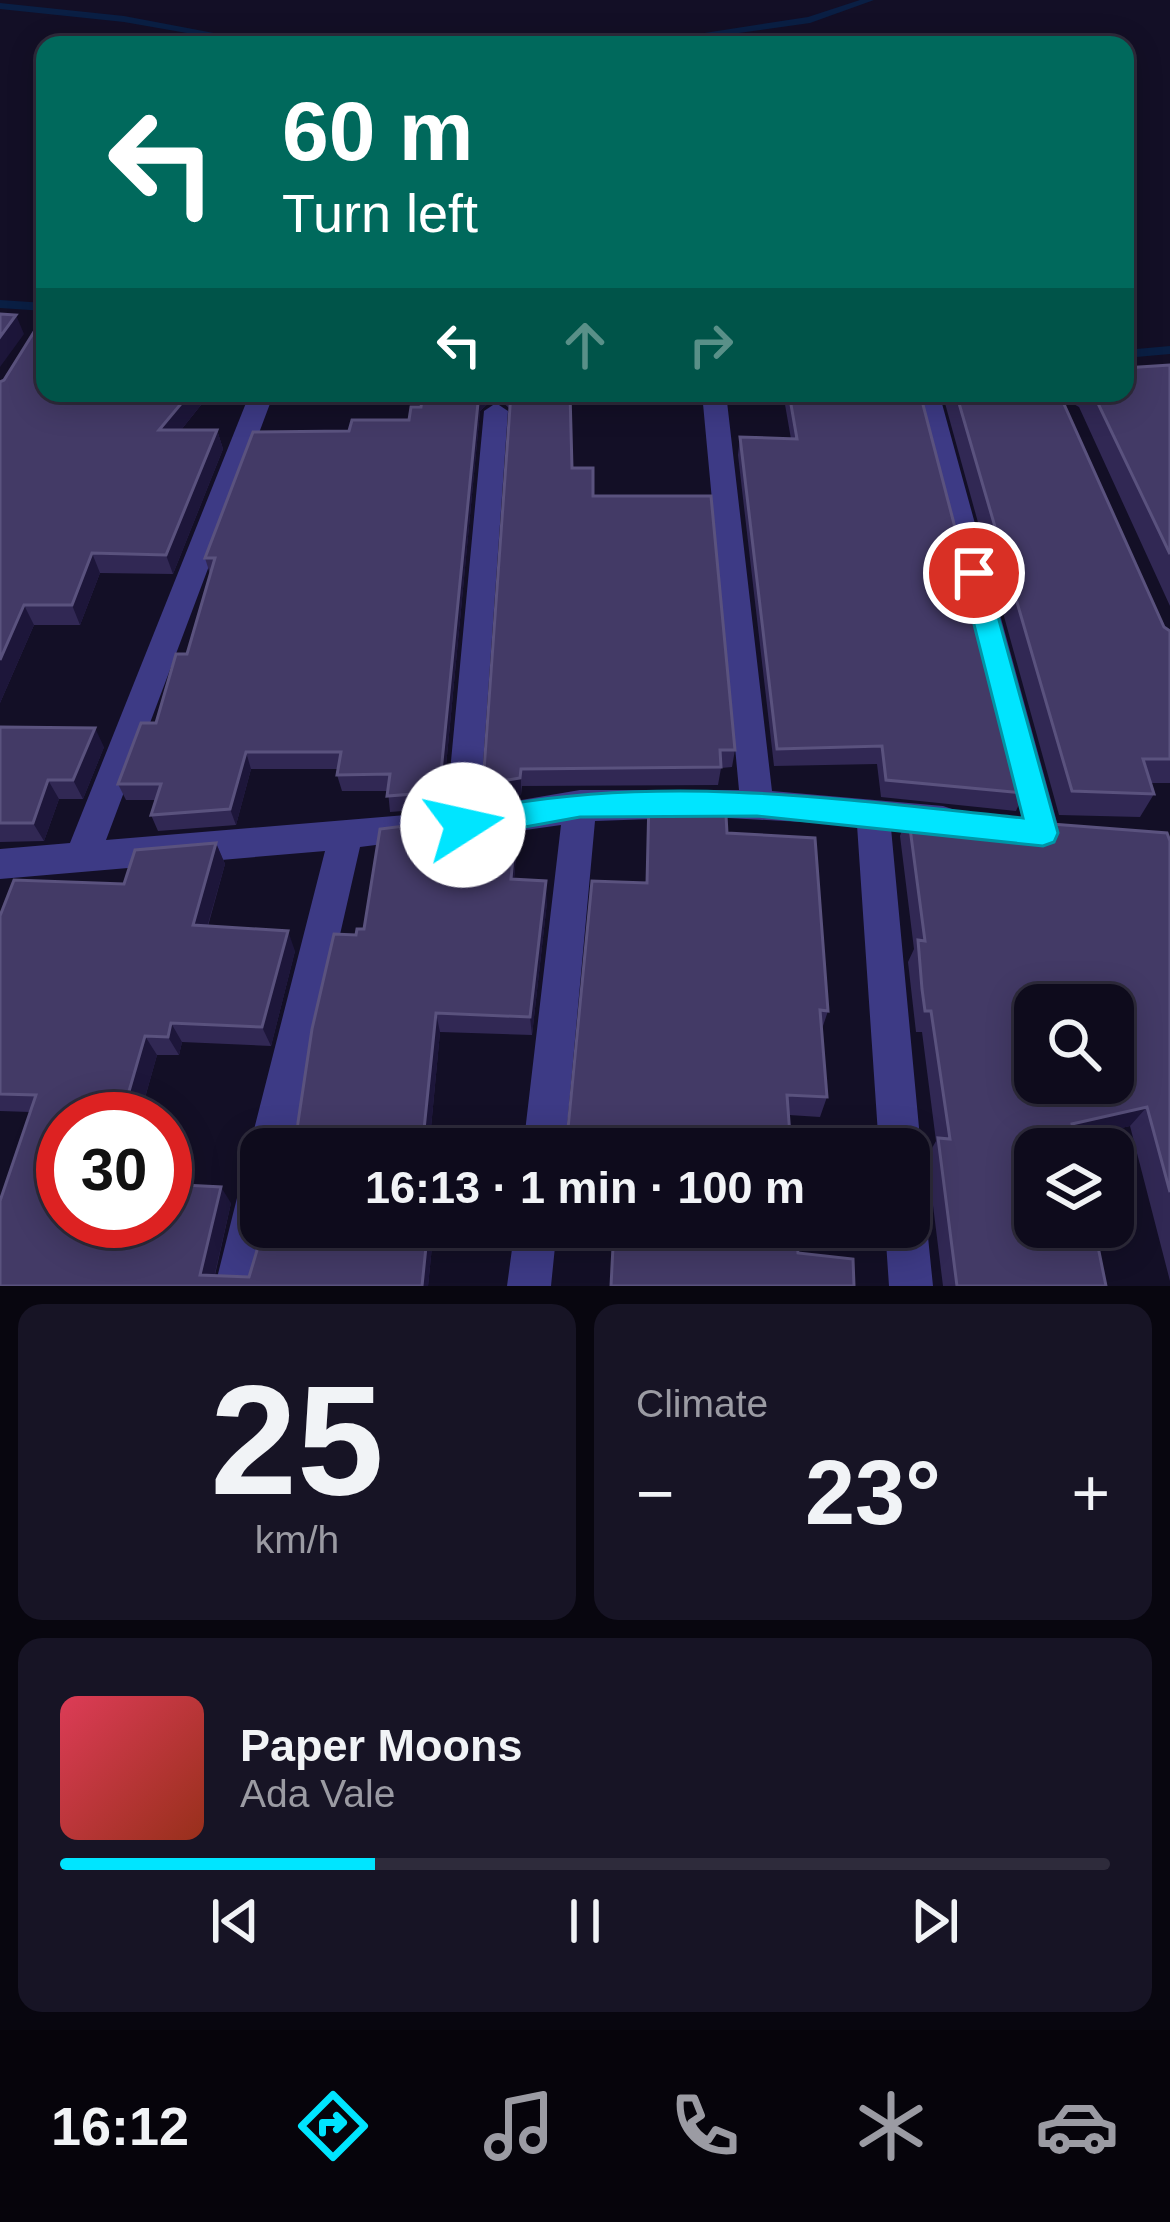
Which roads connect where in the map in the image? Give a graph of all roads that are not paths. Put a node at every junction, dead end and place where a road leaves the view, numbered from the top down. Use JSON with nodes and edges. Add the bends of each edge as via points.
{"nodes":[{"id":1,"x":259,"y":402,"type":"edge"},
{"id":2,"x":715,"y":402,"type":"edge"},
{"id":3,"x":930,"y":402,"type":"edge"},
{"id":4,"x":496,"y":411,"type":"dead end"},
{"id":5,"x":757,"y":803,"type":"junction"},
{"id":6,"x":580,"y":804,"type":"junction"},
{"id":7,"x":873,"y":812,"type":"junction"},
{"id":8,"x":463,"y":825,"type":"junction"},
{"id":9,"x":1043,"y":833,"type":"junction"},
{"id":10,"x":346,"y":834,"type":"junction"},
{"id":11,"x":1085,"y":835,"type":"edge"},
{"id":12,"x":83,"y":854,"type":"junction"},
{"id":13,"x":0,"y":864,"type":"edge"},
{"id":14,"x":275,"y":1128,"type":"edge"},
{"id":15,"x":546,"y":1128,"type":"edge"},
{"id":16,"x":898,"y":1128,"type":"edge"},
{"id":17,"x":246,"y":1248,"type":"edge"},
{"id":18,"x":534,"y":1248,"type":"edge"},
{"id":19,"x":908,"y":1248,"type":"edge"},
{"id":20,"x":237,"y":1286,"type":"edge"},
{"id":21,"x":530,"y":1286,"type":"edge"},
{"id":22,"x":911,"y":1286,"type":"edge"}],
"edges":[{"from":1,"to":12,"type":"street"},
{"from":2,"to":5,"type":"street"},
{"from":3,"to":9,"type":"street"},
{"from":4,"to":8,"type":"street"},
{"from":5,"to":6,"type":"street"},
{"from":5,"to":7,"type":"street"},
{"from":6,"to":8,"type":"street"},
{"from":6,"to":15,"type":"street"},
{"from":7,"to":9,"type":"street"},
{"from":7,"to":16,"type":"street"},
{"from":8,"to":10,"type":"street"},
{"from":9,"to":11,"type":"street"},
{"from":10,"to":12,"type":"street"},
{"from":10,"to":14,"type":"street"},
{"from":12,"to":13,"type":"street"},
{"from":17,"to":20,"type":"street"},
{"from":18,"to":21,"type":"street"},
{"from":19,"to":22,"type":"street"}]}
